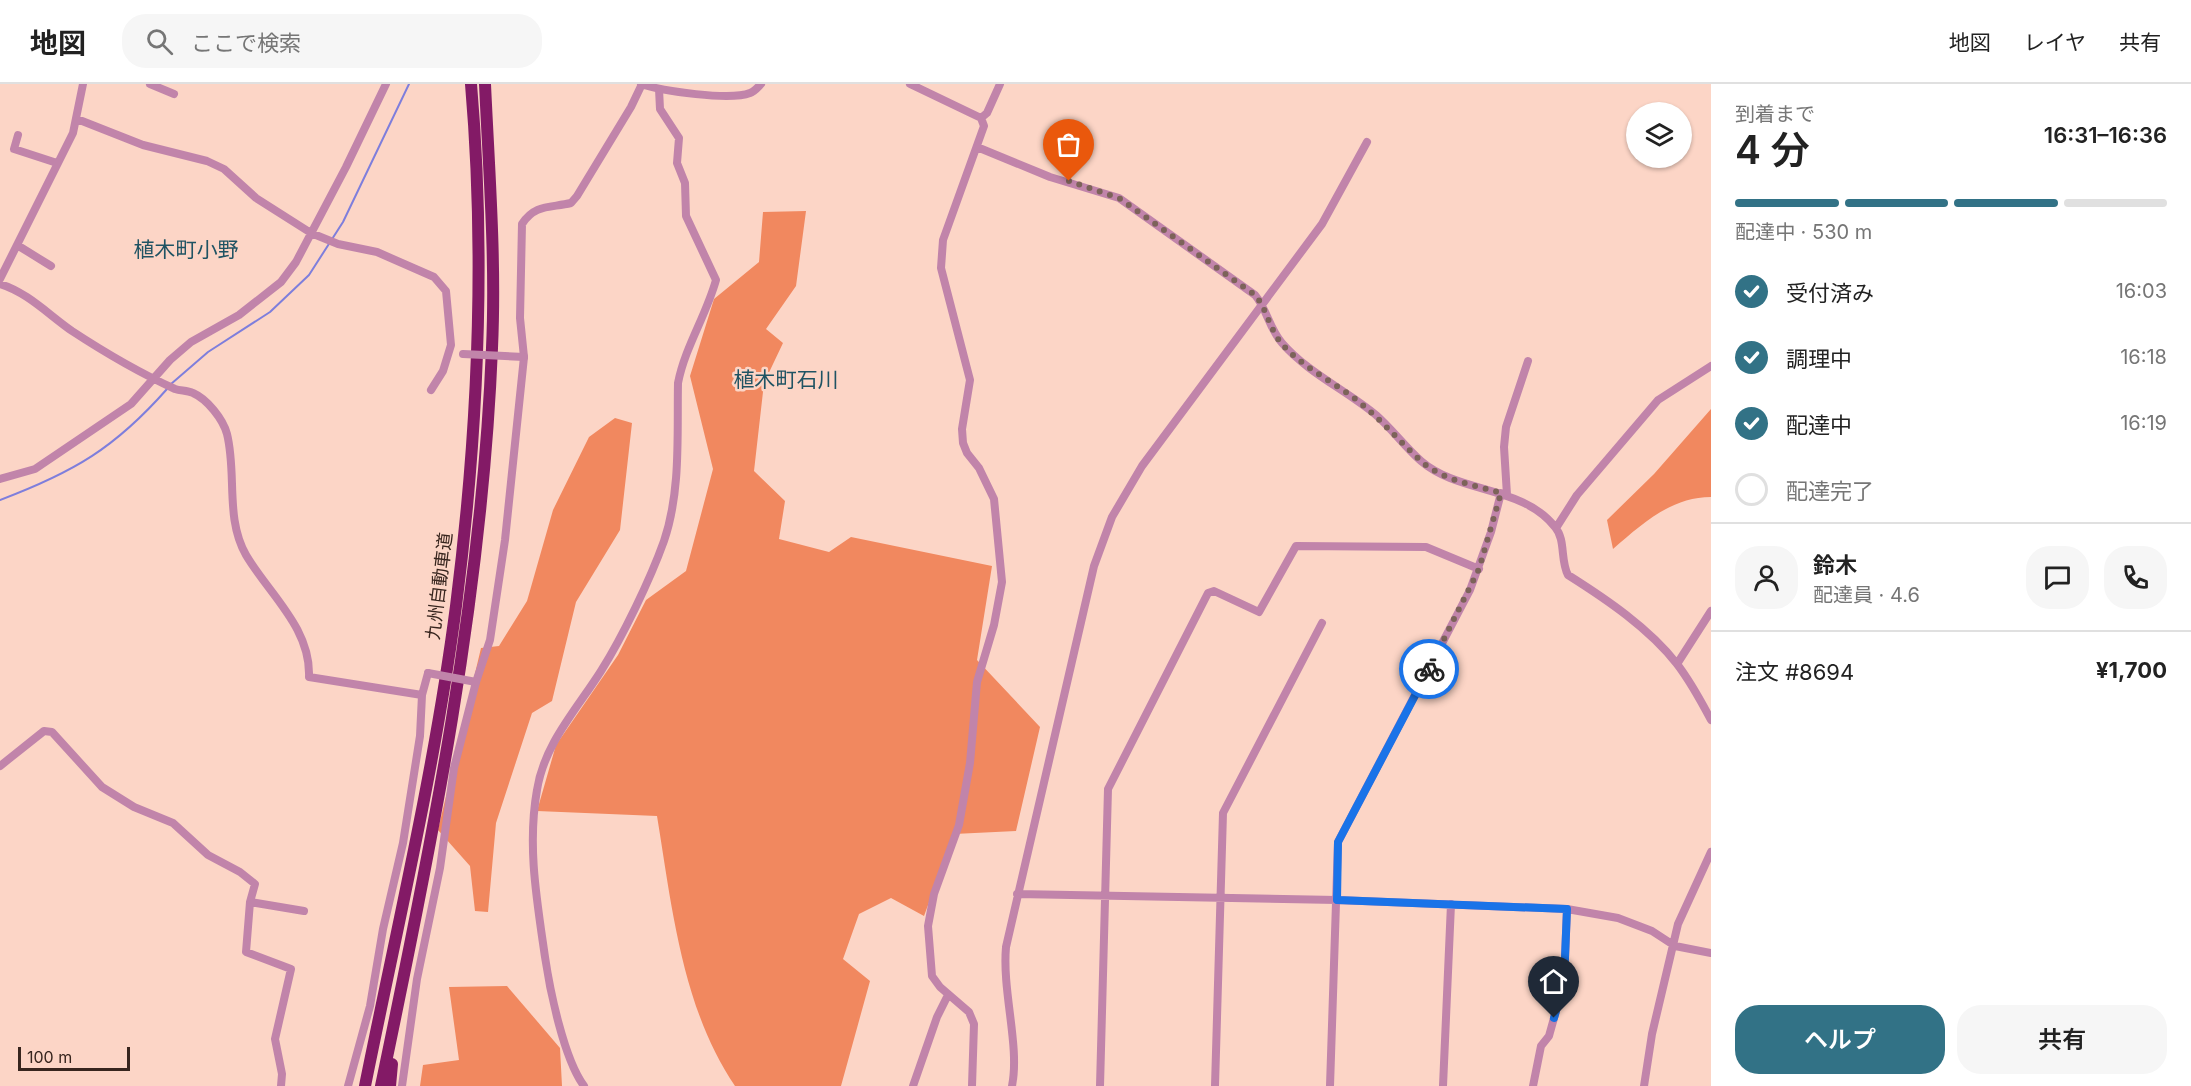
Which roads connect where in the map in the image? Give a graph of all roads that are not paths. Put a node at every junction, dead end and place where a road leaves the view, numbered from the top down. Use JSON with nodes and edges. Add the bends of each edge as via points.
{"nodes":[{"id":1,"x":83,"y":84,"type":"edge"},
{"id":2,"x":150,"y":84,"type":"edge"},
{"id":3,"x":386,"y":84,"type":"edge"},
{"id":4,"x":471,"y":84,"type":"edge"},
{"id":5,"x":484,"y":84,"type":"edge"},
{"id":6,"x":641,"y":84,"type":"edge"},
{"id":7,"x":761,"y":84,"type":"edge"},
{"id":8,"x":909,"y":84,"type":"edge"},
{"id":9,"x":1000,"y":84,"type":"edge"},
{"id":10,"x":655,"y":87,"type":"edge"},
{"id":11,"x":174,"y":94,"type":"dead end"},
{"id":12,"x":981,"y":118,"type":"junction"},
{"id":13,"x":77,"y":119,"type":"junction"},
{"id":14,"x":18,"y":135,"type":"dead end"},
{"id":15,"x":1367,"y":142,"type":"dead end"},
{"id":16,"x":977,"y":147,"type":"junction"},
{"id":17,"x":57,"y":163,"type":"junction"},
{"id":18,"x":311,"y":233,"type":"junction"},
{"id":19,"x":17,"y":245,"type":"junction"},
{"id":20,"x":51,"y":266,"type":"dead end"},
{"id":21,"x":0,"y":279,"type":"edge"},
{"id":22,"x":0,"y":284,"type":"edge"},
{"id":23,"x":1262,"y":303,"type":"junction"},
{"id":24,"x":451,"y":352,"type":"junction"},
{"id":25,"x":524,"y":357,"type":"junction"},
{"id":26,"x":1528,"y":361,"type":"dead end"},
{"id":27,"x":1711,"y":366,"type":"edge"},
{"id":28,"x":158,"y":380,"type":"junction"},
{"id":29,"x":431,"y":390,"type":"dead end"},
{"id":30,"x":0,"y":478,"type":"edge"},
{"id":31,"x":1504,"y":494,"type":"junction"},
{"id":32,"x":1556,"y":528,"type":"junction"},
{"id":33,"x":1479,"y":569,"type":"junction"},
{"id":34,"x":1711,"y":611,"type":"edge"},
{"id":35,"x":1708,"y":622,"type":"edge"},
{"id":36,"x":1322,"y":623,"type":"dead end"},
{"id":37,"x":1677,"y":663,"type":"junction"},
{"id":38,"x":476,"y":682,"type":"junction"},
{"id":39,"x":422,"y":695,"type":"junction"},
{"id":40,"x":1711,"y":720,"type":"edge"},
{"id":41,"x":0,"y":766,"type":"edge"},
{"id":42,"x":1711,"y":852,"type":"edge"},
{"id":43,"x":1017,"y":894,"type":"junction"},
{"id":44,"x":1104,"y":896,"type":"junction"},
{"id":45,"x":1220,"y":899,"type":"junction"},
{"id":46,"x":1337,"y":900,"type":"junction"},
{"id":47,"x":250,"y":902,"type":"junction"},
{"id":48,"x":1451,"y":904,"type":"junction"},
{"id":49,"x":1567,"y":909,"type":"junction"},
{"id":50,"x":304,"y":911,"type":"dead end"},
{"id":51,"x":1674,"y":946,"type":"junction"},
{"id":52,"x":1711,"y":953,"type":"edge"},
{"id":53,"x":948,"y":995,"type":"junction"},
{"id":54,"x":399,"y":1000,"type":"junction"},
{"id":55,"x":365,"y":1085,"type":"edge"},
{"id":56,"x":281,"y":1086,"type":"edge"},
{"id":57,"x":348,"y":1086,"type":"edge"},
{"id":58,"x":381,"y":1086,"type":"edge"},
{"id":59,"x":390,"y":1086,"type":"edge"},
{"id":60,"x":402,"y":1086,"type":"edge"},
{"id":61,"x":584,"y":1086,"type":"edge"},
{"id":62,"x":914,"y":1086,"type":"edge"},
{"id":63,"x":972,"y":1086,"type":"edge"},
{"id":64,"x":1012,"y":1086,"type":"edge"},
{"id":65,"x":1100,"y":1086,"type":"edge"},
{"id":66,"x":1215,"y":1086,"type":"edge"},
{"id":67,"x":1330,"y":1086,"type":"edge"},
{"id":68,"x":1443,"y":1086,"type":"edge"},
{"id":69,"x":1533,"y":1086,"type":"edge"},
{"id":70,"x":1644,"y":1086,"type":"edge"}],
"edges":[{"from":1,"to":13,"type":"street"},
{"from":2,"to":11,"type":"street"},
{"from":3,"to":18,"type":"street"},
{"from":4,"to":55,"type":"highway","name":"九州自動車道","via":[[480,271],[478,366],[456,607],[426,786]]},
{"from":5,"to":54,"type":"highway","name":"九州自動車道","via":[[492,346],[479,512],[458,679]]},
{"from":6,"to":10,"type":"street"},
{"from":6,"to":25,"type":"street","via":[[632,107],[577,196],[571,203],[542,206],[527,215],[522,224],[520,318]]},
{"from":7,"to":10,"type":"street","via":[[751,93],[732,95]]},
{"from":8,"to":12,"type":"street"},
{"from":9,"to":12,"type":"street"},
{"from":10,"to":61,"type":"street","via":[[660,109],[680,138],[677,163],[685,183],[686,216],[716,280],[708,307],[686,351],[678,383],[674,496],[664,541],[618,642],[554,741],[537,788],[531,852],[547,967],[558,1021]]},
{"from":12,"to":16,"type":"street","via":[[984,126]]},
{"from":13,"to":17,"type":"street"},
{"from":13,"to":18,"type":"street","via":[[143,145],[224,169],[256,198]]},
{"from":14,"to":17,"type":"street","via":[[14,149]]},
{"from":15,"to":23,"type":"street","via":[[1322,224]]},
{"from":16,"to":23,"type":"street","via":[[1050,177],[1119,198]]},
{"from":16,"to":53,"type":"street","via":[[943,240],[941,268],[970,380],[963,443],[994,499],[1002,582],[994,625],[976,682],[970,763],[959,825],[930,909],[932,976]]},
{"from":17,"to":19,"type":"street"},
{"from":18,"to":24,"type":"street","via":[[376,252],[434,277],[443,285],[448,304]]},
{"from":18,"to":28,"type":"street","via":[[282,282],[239,315],[191,342],[170,360]]},
{"from":19,"to":20,"type":"street"},
{"from":19,"to":21,"type":"street"},
{"from":22,"to":28,"type":"street","via":[[14,288],[73,331]]},
{"from":23,"to":31,"type":"street","via":[[1281,343],[1377,416],[1422,462],[1456,480]]},
{"from":23,"to":43,"type":"street","via":[[1142,466],[1112,517],[1091,577]]},
{"from":24,"to":25,"type":"street","bridge":true},
{"from":24,"to":29,"type":"street"},
{"from":25,"to":38,"type":"street","via":[[518,435],[490,640]]},
{"from":26,"to":31,"type":"street","via":[[1506,427]]},
{"from":27,"to":32,"type":"street","via":[[1658,399],[1577,495]]},
{"from":28,"to":30,"type":"street","via":[[131,404],[35,469]]},
{"from":28,"to":39,"type":"street","via":[[193,393],[211,408],[227,433],[237,534],[245,554],[290,614],[302,639],[309,677]]},
{"from":31,"to":32,"type":"street","via":[[1536,510]]},
{"from":31,"to":33,"type":"street"},
{"from":32,"to":37,"type":"street","via":[[1568,575],[1610,604]]},
{"from":33,"to":44,"type":"street","via":[[1426,547],[1296,546],[1259,612],[1214,591],[1208,593],[1110,781]]},
{"from":33,"to":46,"type":"street","via":[[1338,842]]},
{"from":34,"to":35,"type":"street"},
{"from":35,"to":37,"type":"street"},
{"from":36,"to":45,"type":"street","via":[[1222,813]]},
{"from":37,"to":40,"type":"street"},
{"from":38,"to":39,"type":"street","bridge":true,"via":[[428,673]]},
{"from":38,"to":60,"type":"street","via":[[454,768]]},
{"from":39,"to":57,"type":"street","via":[[420,736],[403,843],[370,1006]]},
{"from":41,"to":47,"type":"street","via":[[44,731],[52,732],[102,787],[134,807],[173,823],[208,855],[255,884]]},
{"from":42,"to":51,"type":"street","via":[[1678,924]]},
{"from":43,"to":44,"type":"street"},
{"from":43,"to":64,"type":"street","via":[[1004,965]]},
{"from":44,"to":45,"type":"street"},
{"from":44,"to":65,"type":"street"},
{"from":45,"to":46,"type":"street"},
{"from":45,"to":66,"type":"street"},
{"from":46,"to":48,"type":"street"},
{"from":46,"to":67,"type":"street"},
{"from":47,"to":50,"type":"street"},
{"from":47,"to":56,"type":"street","via":[[246,952],[291,969],[275,1039]]},
{"from":48,"to":49,"type":"street"},
{"from":48,"to":68,"type":"street"},
{"from":49,"to":51,"type":"street","via":[[1618,918],[1652,931]]},
{"from":49,"to":69,"type":"street","via":[[1564,982],[1549,1036],[1541,1046]]},
{"from":51,"to":52,"type":"street"},
{"from":51,"to":70,"type":"street"},
{"from":53,"to":62,"type":"street"},
{"from":53,"to":63,"type":"street","via":[[969,1012],[974,1024]]},
{"from":54,"to":58,"type":"highway","name":"九州自動車道"},
{"from":54,"to":59,"type":"highway"}]}
